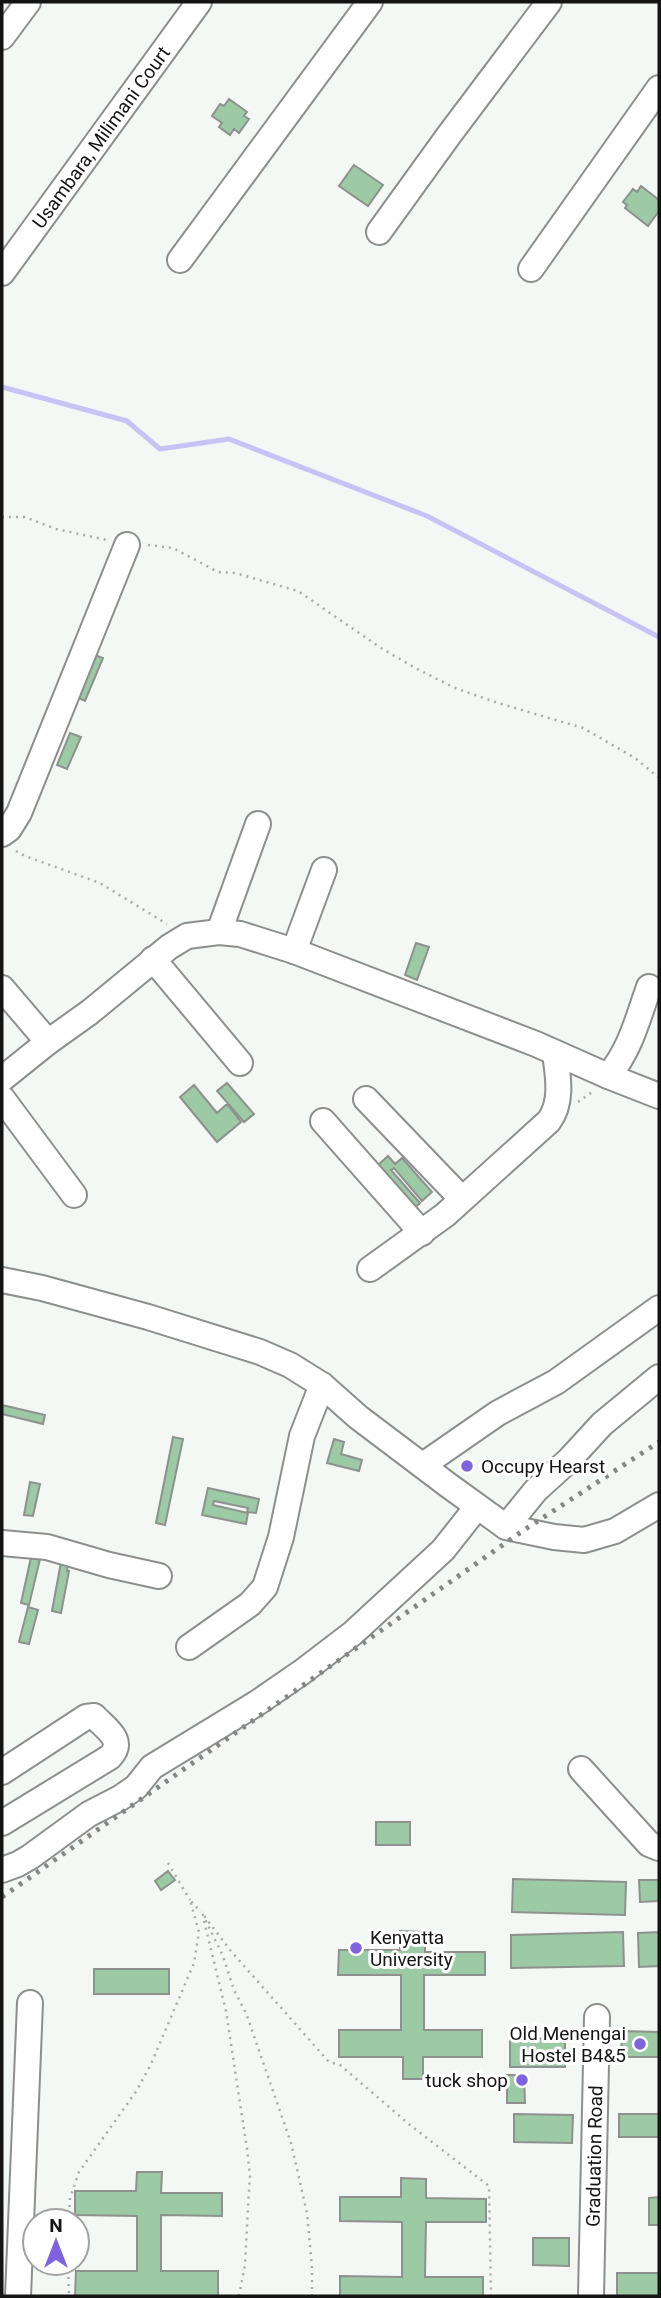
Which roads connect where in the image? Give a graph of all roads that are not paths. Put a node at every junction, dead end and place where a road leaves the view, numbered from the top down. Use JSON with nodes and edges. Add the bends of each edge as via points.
{"nodes":[{"id":1,"x":28,"y":2,"type":"edge"},
{"id":2,"x":199,"y":2,"type":"edge"},
{"id":3,"x":370,"y":2,"type":"edge"},
{"id":4,"x":549,"y":2,"type":"edge"},
{"id":5,"x":2,"y":37,"type":"edge"},
{"id":6,"x":659,"y":88,"type":"edge"},
{"id":7,"x":379,"y":232,"type":"dead end"},
{"id":8,"x":180,"y":260,"type":"dead end"},
{"id":9,"x":531,"y":269,"type":"dead end"},
{"id":10,"x":2,"y":273,"type":"edge"},
{"id":11,"x":127,"y":545,"type":"road end"},
{"id":12,"x":258,"y":824,"type":"dead end"},
{"id":13,"x":8,"y":841,"type":"edge"},
{"id":14,"x":324,"y":870,"type":"dead end"},
{"id":15,"x":219,"y":932,"type":"junction"},
{"id":16,"x":294,"y":951,"type":"junction"},
{"id":17,"x":153,"y":959,"type":"junction"},
{"id":18,"x":649,"y":987,"type":"dead end"},
{"id":19,"x":2,"y":988,"type":"edge"},
{"id":20,"x":48,"y":1042,"type":"junction"},
{"id":21,"x":555,"y":1053,"type":"junction"},
{"id":22,"x":240,"y":1063,"type":"dead end"},
{"id":23,"x":608,"y":1076,"type":"junction"},
{"id":24,"x":2,"y":1079,"type":"edge"},
{"id":25,"x":659,"y":1096,"type":"edge"},
{"id":26,"x":2,"y":1098,"type":"edge"},
{"id":27,"x":366,"y":1098,"type":"dead end"},
{"id":28,"x":323,"y":1121,"type":"dead end"},
{"id":29,"x":74,"y":1195,"type":"dead end"},
{"id":30,"x":462,"y":1199,"type":"junction"},
{"id":31,"x":422,"y":1233,"type":"junction"},
{"id":32,"x":370,"y":1269,"type":"dead end"},
{"id":33,"x":2,"y":1283,"type":"edge"},
{"id":34,"x":659,"y":1308,"type":"edge"},
{"id":35,"x":659,"y":1377,"type":"edge"},
{"id":36,"x":321,"y":1385,"type":"junction"},
{"id":37,"x":423,"y":1465,"type":"junction"},
{"id":38,"x":659,"y":1505,"type":"edge"},
{"id":39,"x":477,"y":1507,"type":"junction"},
{"id":40,"x":506,"y":1527,"type":"junction"},
{"id":41,"x":2,"y":1543,"type":"edge"},
{"id":42,"x":159,"y":1576,"type":"dead end"},
{"id":43,"x":189,"y":1647,"type":"dead end"},
{"id":44,"x":581,"y":1769,"type":"dead end"},
{"id":45,"x":2,"y":1772,"type":"edge"},
{"id":46,"x":2,"y":1823,"type":"edge"},
{"id":47,"x":659,"y":1848,"type":"edge"},
{"id":48,"x":2,"y":1870,"type":"edge"},
{"id":49,"x":30,"y":2003,"type":"dead end"},
{"id":50,"x":597,"y":2017,"type":"dead end"},
{"id":51,"x":18,"y":2296,"type":"edge"},
{"id":52,"x":591,"y":2296,"type":"edge"}],
"edges":[{"from":1,"to":5,"type":"street"},
{"from":2,"to":10,"type":"street","name":"Usambara, Milimani Court"},
{"from":3,"to":8,"type":"street"},
{"from":4,"to":7,"type":"street"},
{"from":6,"to":9,"type":"street"},
{"from":11,"to":13,"type":"street","via":[[9,829]]},
{"from":12,"to":15,"type":"street"},
{"from":14,"to":16,"type":"street"},
{"from":15,"to":16,"type":"street"},
{"from":15,"to":17,"type":"street","via":[[187,936]]},
{"from":16,"to":21,"type":"street"},
{"from":17,"to":20,"type":"street"},
{"from":17,"to":22,"type":"street"},
{"from":18,"to":23,"type":"street","via":[[628,1046]]},
{"from":19,"to":20,"type":"street"},
{"from":20,"to":24,"type":"street"},
{"from":21,"to":23,"type":"street"},
{"from":21,"to":30,"type":"street","via":[[555,1112]]},
{"from":23,"to":25,"type":"street"},
{"from":26,"to":29,"type":"street"},
{"from":27,"to":30,"type":"street"},
{"from":28,"to":31,"type":"street"},
{"from":30,"to":31,"type":"street"},
{"from":31,"to":32,"type":"street"},
{"from":33,"to":36,"type":"street","via":[[73,1296],[260,1352]]},
{"from":34,"to":37,"type":"street","via":[[556,1382],[498,1413]]},
{"from":35,"to":40,"type":"street","via":[[602,1424]]},
{"from":36,"to":37,"type":"street"},
{"from":36,"to":43,"type":"street","via":[[302,1436],[281,1537],[265,1587],[250,1604]]},
{"from":37,"to":39,"type":"street"},
{"from":38,"to":40,"type":"street","via":[[615,1531],[584,1540]]},
{"from":39,"to":40,"type":"street"},
{"from":39,"to":48,"type":"street","via":[[443,1550],[312,1664],[152,1767],[120,1798]]},
{"from":41,"to":42,"type":"street","via":[[47,1548]]},
{"from":44,"to":47,"type":"street","via":[[649,1844]]},
{"from":45,"to":46,"type":"street","via":[[86,1717],[94,1716],[117,1744],[110,1757]]},
{"from":49,"to":51,"type":"street"},
{"from":50,"to":52,"type":"street","name":"Graduation Road"}]}
